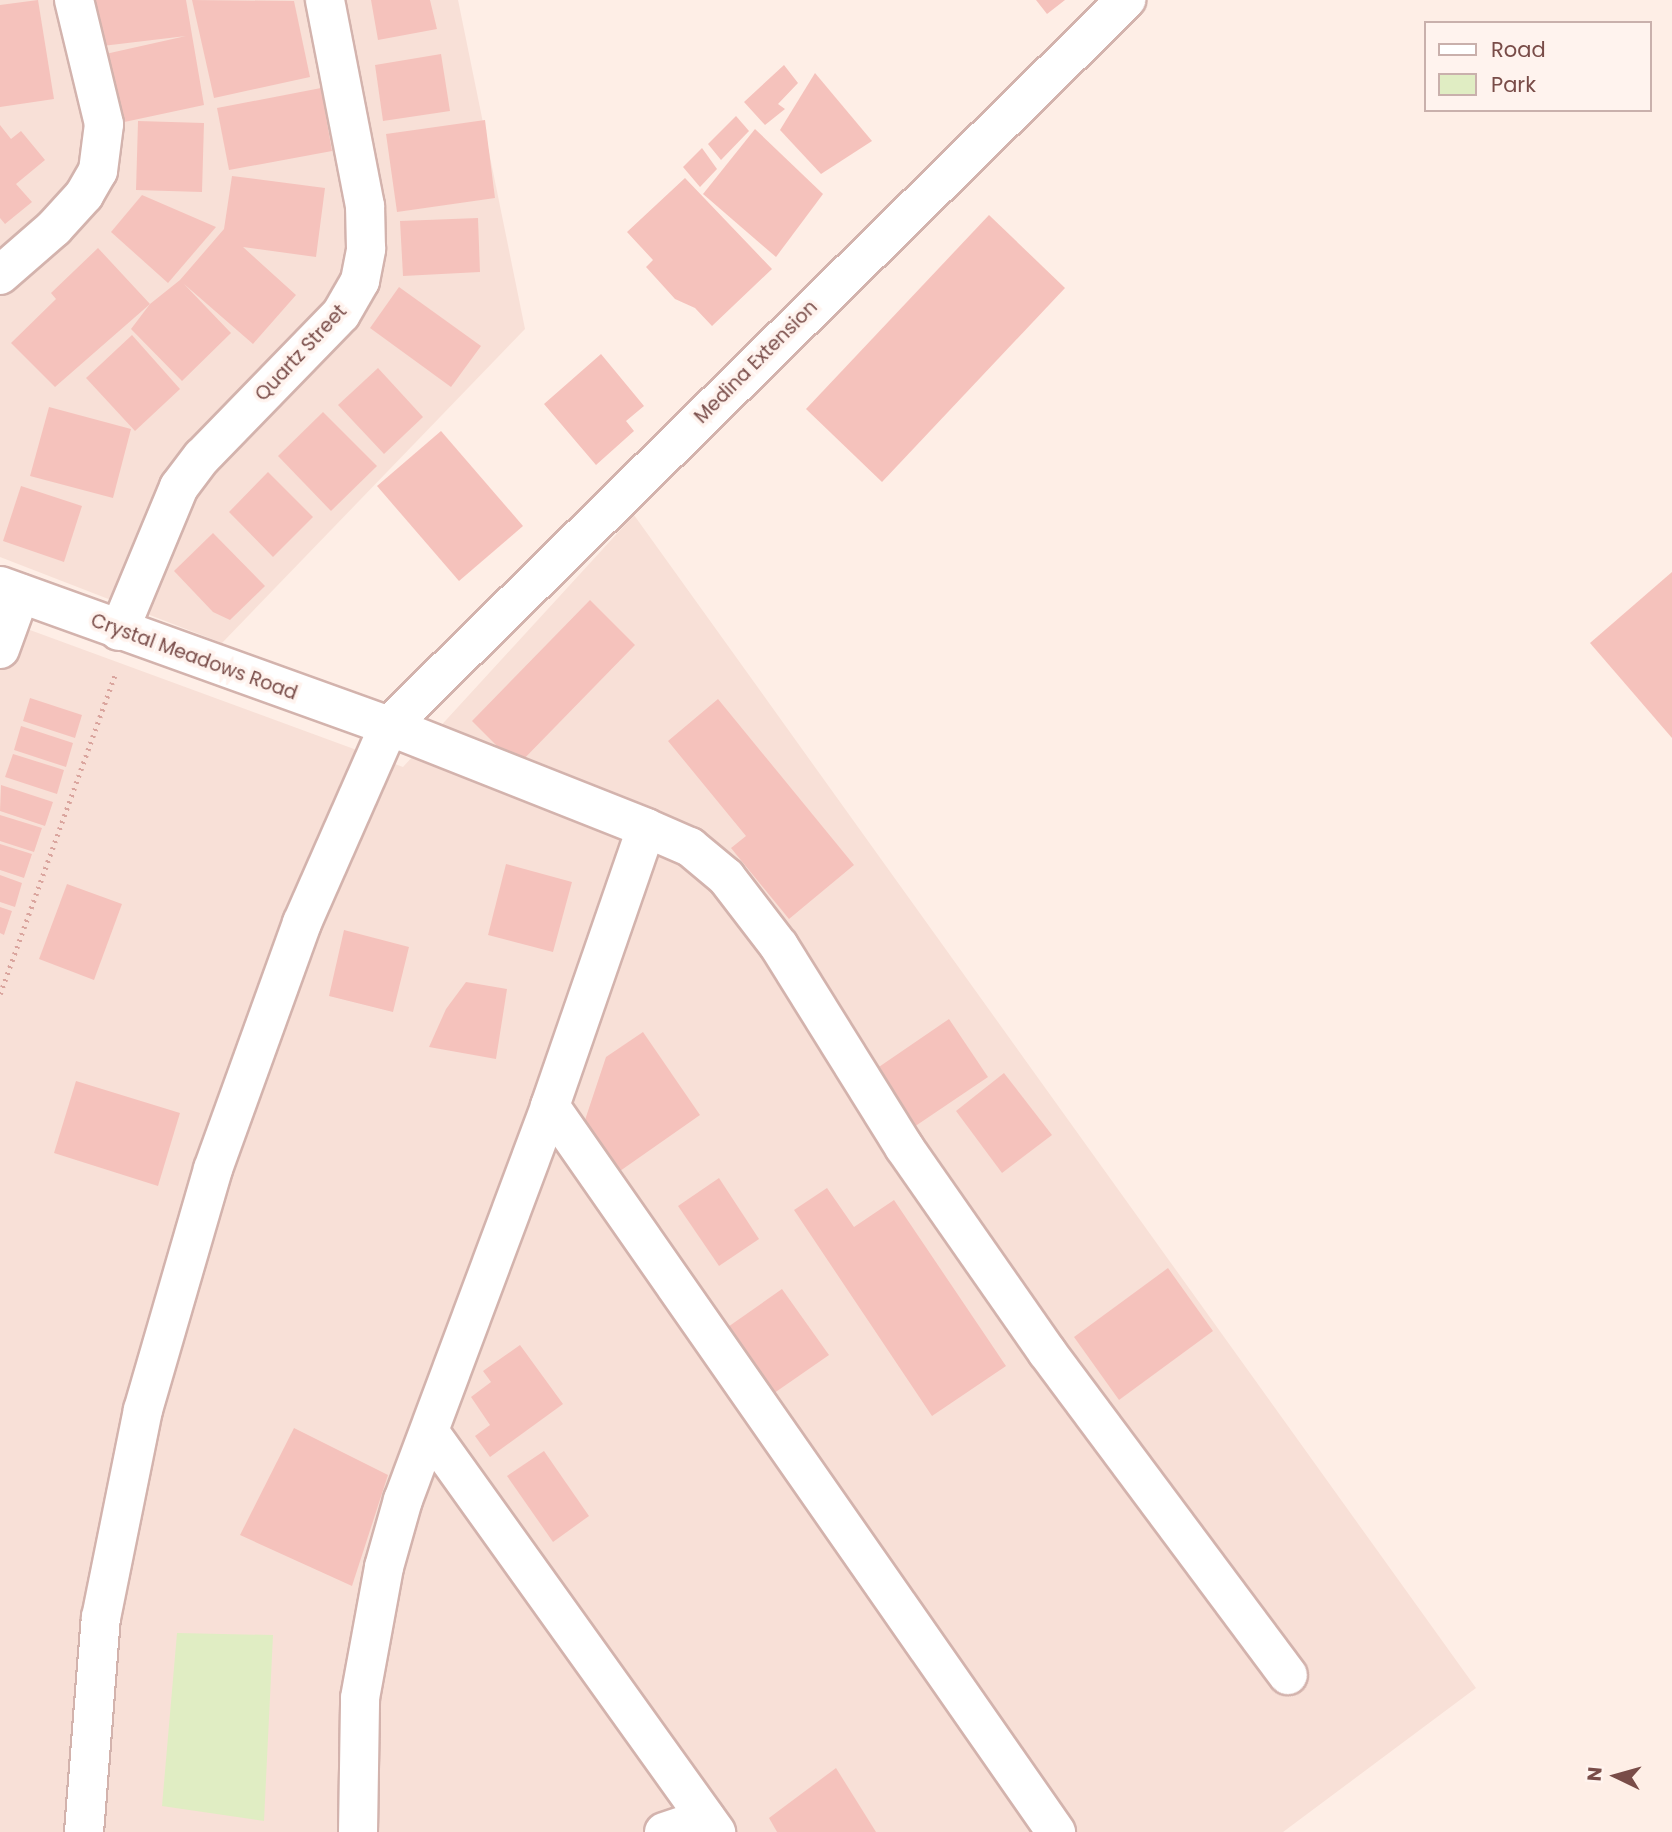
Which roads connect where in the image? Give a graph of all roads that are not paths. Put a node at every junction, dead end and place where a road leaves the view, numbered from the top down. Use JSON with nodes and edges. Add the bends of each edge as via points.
{"nodes":[{"id":1,"x":74,"y":0,"type":"edge"},
{"id":2,"x":325,"y":0,"type":"edge"},
{"id":3,"x":1126,"y":0,"type":"edge"},
{"id":4,"x":0,"y":275,"type":"edge"},
{"id":5,"x":10,"y":590,"type":"edge"},
{"id":6,"x":124,"y":633,"type":"junction"},
{"id":7,"x":0,"y":649,"type":"edge"},
{"id":8,"x":389,"y":726,"type":"junction"},
{"id":9,"x":646,"y":828,"type":"junction"},
{"id":10,"x":550,"y":1106,"type":"junction"},
{"id":11,"x":431,"y":1434,"type":"junction"},
{"id":12,"x":1288,"y":1675,"type":"dead end"},
{"id":13,"x":711,"y":1825,"type":"edge"},
{"id":14,"x":84,"y":1832,"type":"edge"},
{"id":15,"x":358,"y":1832,"type":"edge"},
{"id":16,"x":664,"y":1832,"type":"edge"},
{"id":17,"x":1056,"y":1832,"type":"edge"}],
"edges":[{"from":1,"to":4,"type":"street","via":[[104,124],[97,171],[84,195],[54,228]]},
{"from":2,"to":6,"type":"street","name":"Quartz Street","via":[[365,206],[366,249],[360,281],[341,314],[202,457],[179,487]]},
{"from":3,"to":8,"type":"street","name":"Medina Extension"},
{"from":5,"to":6,"type":"street","name":"Crystal Meadows Road"},
{"from":5,"to":7,"type":"street"},
{"from":6,"to":8,"type":"street","name":"Crystal Meadows Road"},
{"from":8,"to":9,"type":"street","name":"Crystal Meadows Road"},
{"from":8,"to":14,"type":"street","via":[[302,923],[213,1169],[143,1410],[101,1618]]},
{"from":9,"to":10,"type":"street"},
{"from":9,"to":12,"type":"street","name":"Crystal Meadows Road","via":[[690,847],[726,877],[755,912],[904,1147],[1047,1352]]},
{"from":10,"to":11,"type":"street"},
{"from":10,"to":17,"type":"street"},
{"from":11,"to":13,"type":"street"},
{"from":11,"to":15,"type":"street","via":[[402,1500],[371,1632],[360,1698]]},
{"from":13,"to":16,"type":"street"}]}
